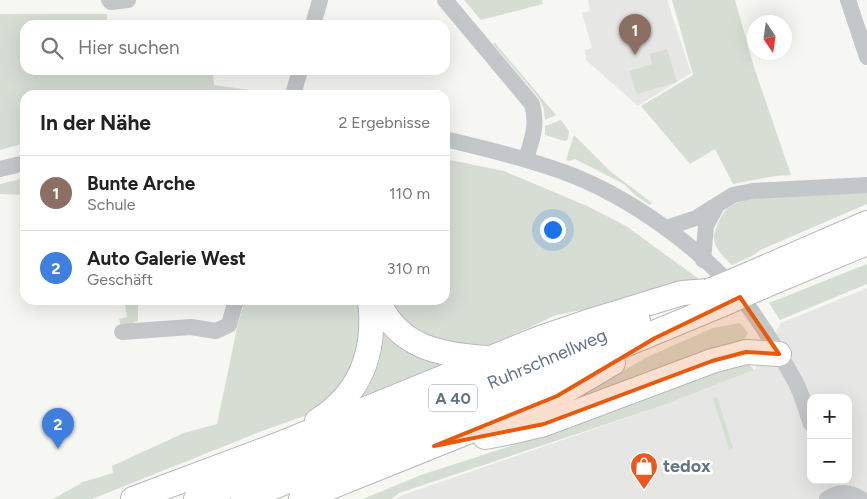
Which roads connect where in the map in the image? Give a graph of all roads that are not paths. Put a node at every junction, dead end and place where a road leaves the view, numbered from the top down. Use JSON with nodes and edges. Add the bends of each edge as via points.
{"nodes":[{"id":1,"x":109,"y":0,"type":"edge"},
{"id":2,"x":128,"y":0,"type":"edge"},
{"id":3,"x":320,"y":0,"type":"edge"},
{"id":4,"x":445,"y":0,"type":"edge"},
{"id":5,"x":848,"y":0,"type":"edge"},
{"id":6,"x":314,"y":20,"type":"edge"},
{"id":7,"x":867,"y":57,"type":"edge"},
{"id":8,"x":299,"y":75,"type":"edge"},
{"id":9,"x":294,"y":90,"type":"edge"},
{"id":10,"x":450,"y":142,"type":"edge"},
{"id":11,"x":526,"y":159,"type":"junction"},
{"id":12,"x":20,"y":164,"type":"edge"},
{"id":13,"x":0,"y":169,"type":"edge"},
{"id":14,"x":867,"y":185,"type":"edge"},
{"id":15,"x":717,"y":205,"type":"junction"},
{"id":16,"x":867,"y":223,"type":"edge"},
{"id":17,"x":666,"y":228,"type":"junction"},
{"id":18,"x":867,"y":243,"type":"edge"},
{"id":19,"x":704,"y":260,"type":"junction"},
{"id":20,"x":758,"y":280,"type":"junction"},
{"id":21,"x":711,"y":303,"type":"junction"},
{"id":22,"x":234,"y":305,"type":"edge"},
{"id":23,"x":370,"y":305,"type":"edge"},
{"id":24,"x":381,"y":305,"type":"edge"},
{"id":25,"x":122,"y":332,"type":"dead end"},
{"id":26,"x":779,"y":354,"type":"junction"},
{"id":27,"x":492,"y":358,"type":"junction"},
{"id":28,"x":807,"y":413,"type":"edge"},
{"id":29,"x":277,"y":445,"type":"junction"},
{"id":30,"x":434,"y":446,"type":"junction"},
{"id":31,"x":353,"y":479,"type":"junction"},
{"id":32,"x":831,"y":491,"type":"edge"},
{"id":33,"x":133,"y":499,"type":"edge"},
{"id":34,"x":196,"y":499,"type":"edge"},
{"id":35,"x":242,"y":499,"type":"edge"},
{"id":36,"x":301,"y":499,"type":"edge"},
{"id":37,"x":320,"y":499,"type":"edge"},
{"id":38,"x":861,"y":499,"type":"edge"}],
"edges":[{"from":1,"to":2,"type":"street"},
{"from":3,"to":6,"type":"street"},
{"from":4,"to":11,"type":"street","via":[[532,104],[536,123]]},
{"from":5,"to":7,"type":"street"},
{"from":8,"to":9,"type":"street"},
{"from":10,"to":11,"type":"street"},
{"from":11,"to":17,"type":"street","via":[[598,187]]},
{"from":12,"to":13,"type":"street"},
{"from":14,"to":15,"type":"street","via":[[752,190],[732,195]]},
{"from":15,"to":17,"type":"street","via":[[696,218]]},
{"from":15,"to":19,"type":"street","via":[[706,226]]},
{"from":16,"to":20,"type":"highway","name":"Ruhrschnellweg","number":"A 40"},
{"from":17,"to":19,"type":"street"},
{"from":18,"to":20,"type":"highway","name":"Ruhrschnellweg","number":"A 40"},
{"from":19,"to":26,"type":"street","via":[[745,302]]},
{"from":20,"to":21,"type":"highway","name":"Ruhrschnellweg","number":"A 40","bridge":true},
{"from":21,"to":27,"type":"highway","via":[[682,293],[587,322]]},
{"from":21,"to":30,"type":"highway","via":[[556,396]]},
{"from":21,"to":34,"type":"highway","name":"Ruhrschnellweg","number":"A 40","via":[[467,392]]},
{"from":21,"to":35,"type":"highway","name":"Ruhrschnellweg","number":"A 40","via":[[475,407]]},
{"from":22,"to":25,"type":"street","via":[[228,325],[216,331],[191,327]]},
{"from":23,"to":29,"type":"highway","via":[[372,334],[369,352],[364,370],[353,387],[332,410]]},
{"from":24,"to":27,"type":"highway","via":[[404,336],[423,347],[457,356]]},
{"from":26,"to":28,"type":"street","via":[[796,383]]},
{"from":26,"to":30,"type":"highway","via":[[746,352],[712,361],[544,424]]},
{"from":27,"to":29,"type":"highway"},
{"from":29,"to":33,"type":"highway"},
{"from":30,"to":31,"type":"highway"},
{"from":31,"to":36,"type":"highway"},
{"from":31,"to":37,"type":"highway"},
{"from":32,"to":38,"type":"street","via":[[851,493]]}]}
